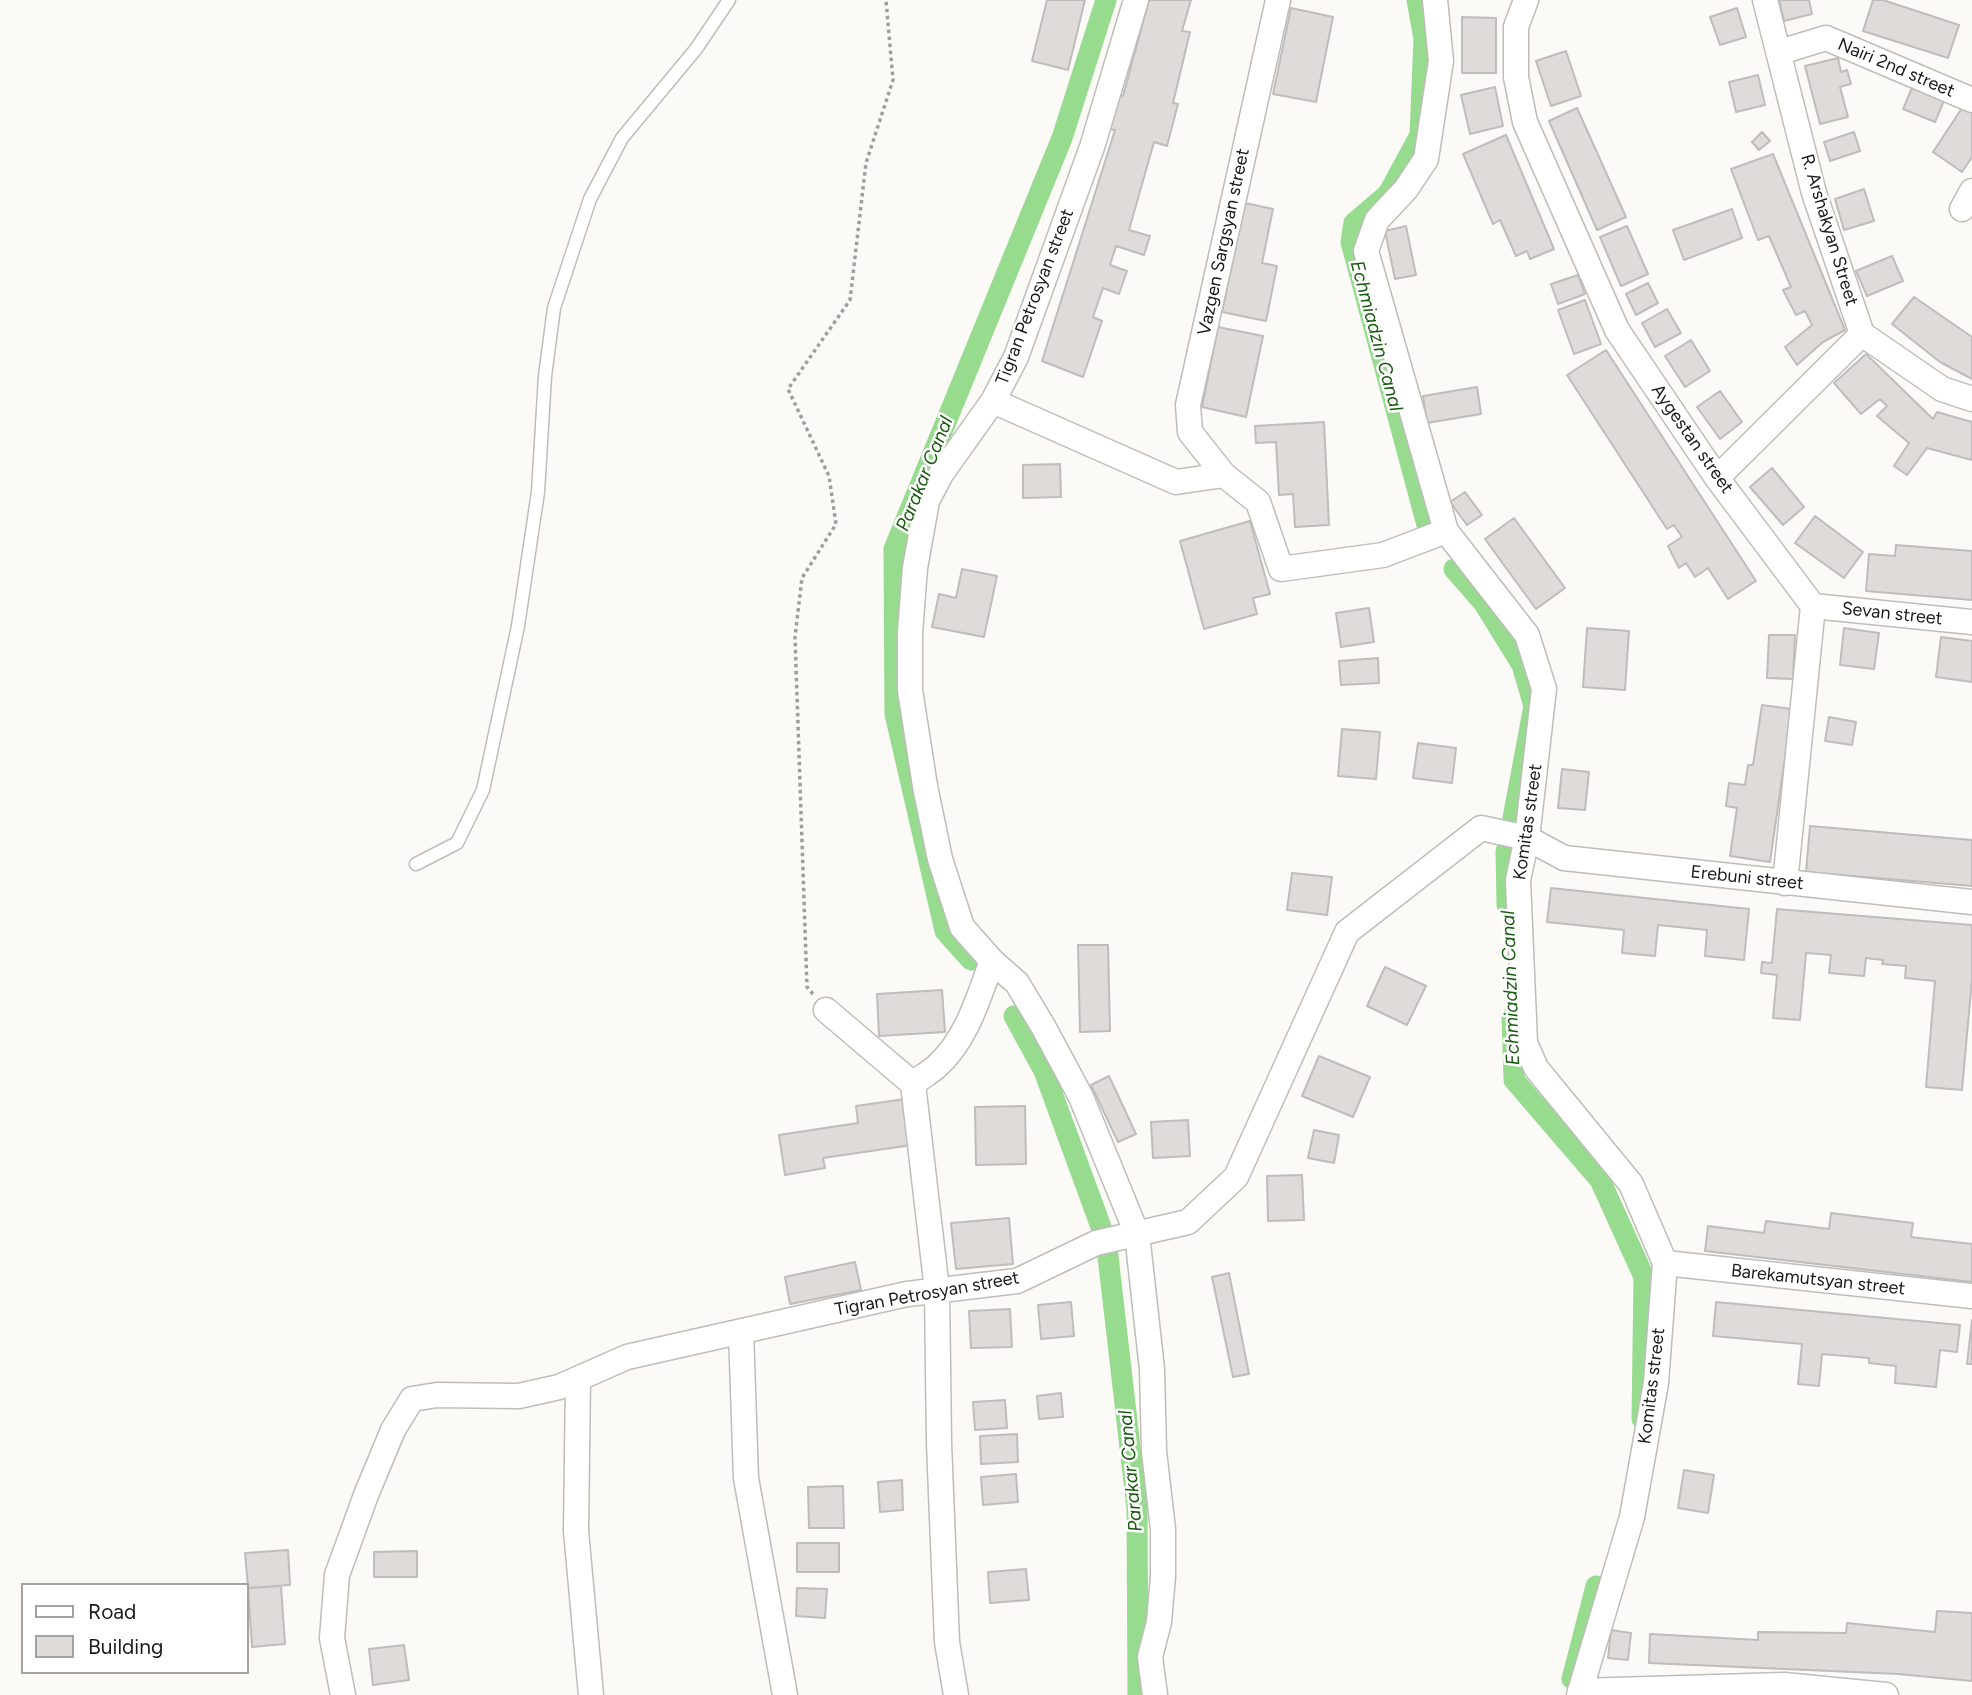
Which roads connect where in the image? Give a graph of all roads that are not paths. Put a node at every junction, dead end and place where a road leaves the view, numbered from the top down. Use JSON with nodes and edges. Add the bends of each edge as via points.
{"nodes":[{"id":1,"x":729,"y":0,"type":"edge"},
{"id":2,"x":1136,"y":0,"type":"edge"},
{"id":3,"x":1278,"y":0,"type":"edge"},
{"id":4,"x":1435,"y":0,"type":"edge"},
{"id":5,"x":1526,"y":0,"type":"edge"},
{"id":6,"x":1765,"y":0,"type":"edge"},
{"id":7,"x":1780,"y":52,"type":"junction"},
{"id":8,"x":1972,"y":100,"type":"edge"},
{"id":9,"x":1862,"y":334,"type":"junction"},
{"id":10,"x":1972,"y":399,"type":"edge"},
{"id":11,"x":993,"y":401,"type":"junction"},
{"id":12,"x":1224,"y":475,"type":"junction"},
{"id":13,"x":1717,"y":478,"type":"junction"},
{"id":14,"x":1446,"y":531,"type":"junction"},
{"id":15,"x":1813,"y":607,"type":"junction"},
{"id":16,"x":1972,"y":622,"type":"edge"},
{"id":17,"x":1527,"y":838,"type":"junction"},
{"id":18,"x":416,"y":864,"type":"dead end"},
{"id":19,"x":1785,"y":883,"type":"junction"},
{"id":20,"x":1972,"y":902,"type":"edge"},
{"id":21,"x":992,"y":961,"type":"junction"},
{"id":22,"x":826,"y":1010,"type":"road end"},
{"id":23,"x":913,"y":1084,"type":"junction"},
{"id":24,"x":1137,"y":1234,"type":"junction"},
{"id":25,"x":1665,"y":1263,"type":"junction"},
{"id":26,"x":937,"y":1290,"type":"junction"},
{"id":27,"x":1972,"y":1296,"type":"edge"},
{"id":28,"x":741,"y":1332,"type":"junction"},
{"id":29,"x":578,"y":1379,"type":"junction"},
{"id":30,"x":1580,"y":1693,"type":"edge"},
{"id":31,"x":343,"y":1695,"type":"edge"},
{"id":32,"x":591,"y":1695,"type":"edge"},
{"id":33,"x":785,"y":1695,"type":"edge"},
{"id":34,"x":956,"y":1695,"type":"edge"},
{"id":35,"x":1155,"y":1695,"type":"edge"},
{"id":36,"x":1886,"y":1695,"type":"edge"}],
"edges":[{"from":1,"to":18,"type":"lane","via":[[696,49],[622,138],[590,199],[554,308],[536,506],[518,626],[483,790],[457,843]]},
{"from":2,"to":11,"type":"street","name":"Tigran Petrosyan street","via":[[1092,147],[1016,357]]},
{"from":3,"to":12,"type":"street","name":"Vazgen Sargsyan street","via":[[1188,405],[1190,432]]},
{"from":4,"to":14,"type":"street","name":"Komitas street","via":[[1441,61],[1426,159],[1377,220],[1366,251]]},
{"from":5,"to":13,"type":"street","name":"Aygestan street","via":[[1516,27],[1516,77],[1525,122],[1617,330]]},
{"from":6,"to":7,"type":"street","name":"R. Arshakyan Street"},
{"from":7,"to":8,"type":"street","name":"Nairi 2nd street","via":[[1826,38]]},
{"from":7,"to":9,"type":"street","name":"R. Arshakyan Street","via":[[1814,194]]},
{"from":9,"to":10,"type":"street","via":[[1942,389]]},
{"from":9,"to":13,"type":"street"},
{"from":11,"to":12,"type":"street","via":[[1176,482]]},
{"from":11,"to":21,"type":"street","name":"Tigran Petrosyan street","via":[[927,501],[910,633],[910,690],[940,859],[962,928]]},
{"from":12,"to":14,"type":"street","name":"Vazgen Sargsyan street","via":[[1258,502],[1281,569],[1384,555]]},
{"from":13,"to":15,"type":"street","name":"Aygestan street"},
{"from":14,"to":17,"type":"street","name":"Komitas street","via":[[1527,635],[1544,689]]},
{"from":15,"to":16,"type":"street","name":"Sevan street"},
{"from":15,"to":19,"type":"street"},
{"from":17,"to":19,"type":"street","name":"Erebuni street","via":[[1564,858]]},
{"from":17,"to":24,"type":"street","name":"Tigran Petrosyan street","via":[[1481,828],[1347,932],[1236,1177],[1188,1222]]},
{"from":17,"to":25,"type":"street","name":"Komitas street","via":[[1518,880],[1525,1043],[1536,1068],[1631,1184]]},
{"from":19,"to":20,"type":"street","name":"Erebuni street"},
{"from":21,"to":23,"type":"street","via":[[972,1017],[958,1040],[937,1066]]},
{"from":21,"to":24,"type":"street","name":"Tigran Petrosyan street","via":[[1017,984],[1081,1097]]},
{"from":22,"to":23,"type":"street"},
{"from":23,"to":26,"type":"street"},
{"from":24,"to":26,"type":"street","name":"Tigran Petrosyan street","via":[[1096,1244],[1017,1281]]},
{"from":24,"to":35,"type":"street","name":"Tigran Petrosyan street","via":[[1163,1530],[1159,1622],[1150,1657]]},
{"from":25,"to":27,"type":"street","name":"Barekamutsyan street"},
{"from":25,"to":30,"type":"street","name":"Komitas street","via":[[1656,1382],[1632,1517]]},
{"from":26,"to":28,"type":"street","name":"Tigran Petrosyan street"},
{"from":26,"to":34,"type":"street","via":[[947,1642]]},
{"from":28,"to":29,"type":"street","name":"Tigran Petrosyan street","via":[[627,1357]]},
{"from":28,"to":33,"type":"street","via":[[746,1478]]},
{"from":29,"to":31,"type":"street","name":"Tigran Petrosyan street","via":[[519,1396],[412,1399],[393,1430],[337,1575],[332,1638]]},
{"from":29,"to":32,"type":"street","via":[[576,1531]]},
{"from":30,"to":36,"type":"street","via":[[1784,1685]]}]}
